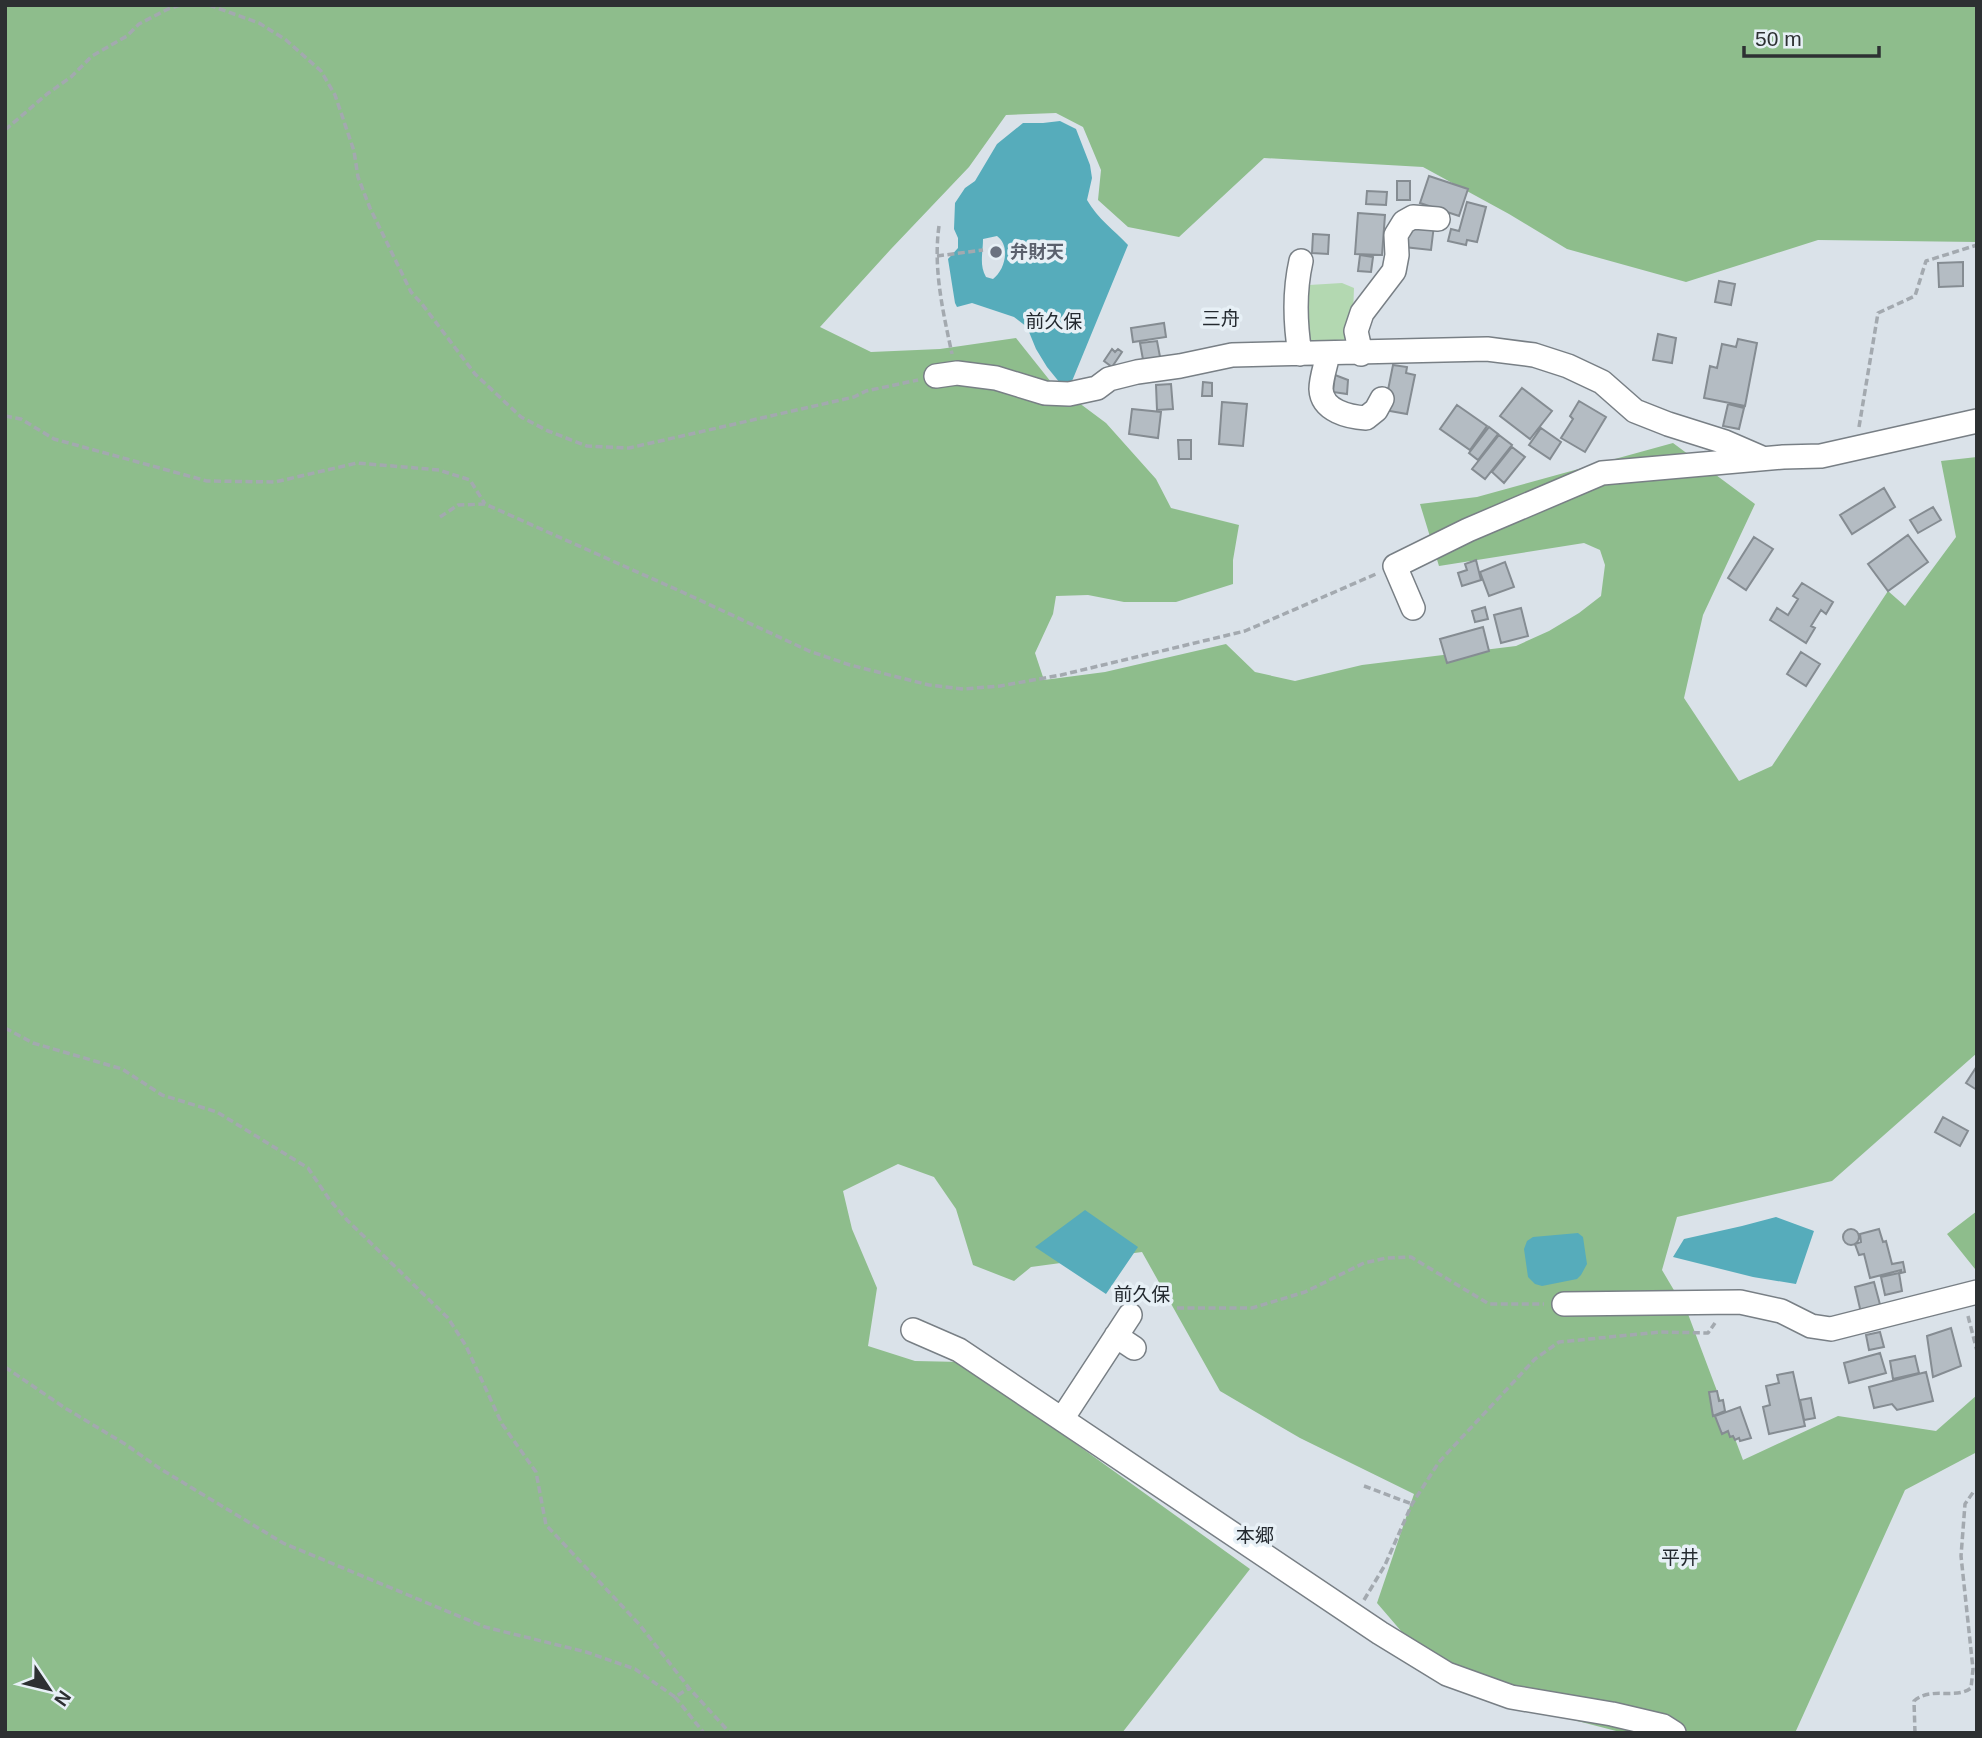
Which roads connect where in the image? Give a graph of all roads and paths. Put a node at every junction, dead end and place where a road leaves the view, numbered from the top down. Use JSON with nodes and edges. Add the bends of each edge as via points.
{"nodes":[{"id":1,"x":180,"y":5,"type":"edge"},
{"id":2,"x":209,"y":5,"type":"edge"},
{"id":3,"x":5,"y":130,"type":"edge"},
{"id":4,"x":1438,"y":219,"type":"dead end"},
{"id":5,"x":939,"y":226,"type":"dead end"},
{"id":6,"x":1977,"y":245,"type":"edge"},
{"id":7,"x":983,"y":250,"type":"dead end"},
{"id":8,"x":937,"y":256,"type":"junction"},
{"id":9,"x":1301,"y":261,"type":"dead end"},
{"id":10,"x":1300,"y":354,"type":"junction"},
{"id":11,"x":1328,"y":354,"type":"junction"},
{"id":12,"x":1361,"y":354,"type":"junction"},
{"id":13,"x":946,"y":374,"type":"junction"},
{"id":14,"x":1382,"y":400,"type":"dead end"},
{"id":15,"x":5,"y":416,"type":"edge"},
{"id":16,"x":1977,"y":421,"type":"edge"},
{"id":17,"x":1855,"y":449,"type":"junction"},
{"id":18,"x":1762,"y":458,"type":"junction"},
{"id":19,"x":485,"y":504,"type":"junction"},
{"id":20,"x":440,"y":517,"type":"dead end"},
{"id":21,"x":1395,"y":566,"type":"junction"},
{"id":22,"x":1413,"y":608,"type":"dead end"},
{"id":23,"x":5,"y":1028,"type":"edge"},
{"id":24,"x":1970,"y":1295,"type":"edge"},
{"id":25,"x":1731,"y":1302,"type":"junction"},
{"id":26,"x":1564,"y":1304,"type":"joint"},
{"id":27,"x":1177,"y":1308,"type":"dead end"},
{"id":28,"x":1130,"y":1315,"type":"dead end"},
{"id":29,"x":913,"y":1330,"type":"dead end"},
{"id":30,"x":1977,"y":1351,"type":"edge"},
{"id":31,"x":5,"y":1367,"type":"edge"},
{"id":32,"x":1062,"y":1419,"type":"junction"},
{"id":33,"x":1364,"y":1486,"type":"dead end"},
{"id":34,"x":1977,"y":1490,"type":"edge"},
{"id":35,"x":1412,"y":1504,"type":"junction"},
{"id":36,"x":1354,"y":1616,"type":"junction"},
{"id":37,"x":689,"y":1688,"type":"junction"},
{"id":38,"x":675,"y":1698,"type":"junction"},
{"id":39,"x":704,"y":1733,"type":"edge"},
{"id":40,"x":730,"y":1733,"type":"edge"},
{"id":41,"x":1674,"y":1733,"type":"edge"},
{"id":42,"x":1914,"y":1733,"type":"edge"}],
"edges":[{"from":1,"to":3,"type":"path","via":[[139,24],[92,56]]},
{"from":2,"to":13,"type":"path","via":[[259,23],[321,71],[335,96],[370,208],[411,292],[475,374],[521,417],[548,431],[587,446],[629,449]]},
{"from":4,"to":12,"type":"street","via":[[1413,217],[1395,235],[1394,271],[1362,313],[1356,331]]},
{"from":5,"to":8,"type":"path"},
{"from":6,"to":17,"type":"path","via":[[1926,261],[1915,296],[1878,313]]},
{"from":7,"to":8,"type":"path"},
{"from":8,"to":13,"type":"path"},
{"from":9,"to":10,"type":"street","via":[[1296,300]]},
{"from":10,"to":11,"type":"street"},
{"from":10,"to":13,"type":"street","via":[[1231,355],[1137,372],[1069,394],[1045,393],[996,378]]},
{"from":11,"to":12,"type":"street"},
{"from":11,"to":14,"type":"street","via":[[1321,389],[1332,407],[1342,415],[1366,418]]},
{"from":12,"to":18,"type":"street","via":[[1487,349],[1534,355],[1602,382],[1635,411]]},
{"from":15,"to":19,"type":"path","via":[[21,419],[54,439],[207,481],[275,482],[357,463],[439,470],[470,480]]},
{"from":16,"to":17,"type":"street"},
{"from":17,"to":18,"type":"street","via":[[1821,456]]},
{"from":18,"to":21,"type":"street","via":[[1602,473]]},
{"from":19,"to":20,"type":"path","via":[[458,505]]},
{"from":19,"to":21,"type":"path","via":[[809,651],[929,685],[963,689],[1061,675],[1245,631]]},
{"from":21,"to":22,"type":"street"},
{"from":23,"to":37,"type":"path","via":[[33,1043],[122,1069],[162,1095],[217,1112],[308,1168],[347,1220],[448,1318],[502,1424],[536,1472],[547,1525],[639,1624]]},
{"from":24,"to":25,"type":"street","via":[[1830,1329],[1811,1326],[1781,1311]]},
{"from":24,"to":30,"type":"path"},
{"from":25,"to":26,"type":"street"},
{"from":25,"to":35,"type":"path","via":[[1708,1333],[1660,1332],[1559,1342],[1535,1359],[1439,1462]]},
{"from":26,"to":27,"type":"path","via":[[1489,1304],[1411,1257],[1364,1263],[1305,1292],[1252,1308]]},
{"from":28,"to":32,"type":"street","via":[[1125,1342],[1094,1388]]},
{"from":29,"to":32,"type":"street","via":[[958,1350]]},
{"from":31,"to":38,"type":"path","via":[[283,1543],[485,1627],[635,1669]]},
{"from":32,"to":36,"type":"street"},
{"from":33,"to":35,"type":"path"},
{"from":34,"to":42,"type":"path","via":[[1965,1504],[1961,1556],[1973,1668],[1971,1688],[1964,1693],[1921,1695],[1914,1701]]},
{"from":35,"to":36,"type":"path","via":[[1385,1565]]},
{"from":36,"to":41,"type":"street","via":[[1447,1674],[1511,1697],[1612,1714]]},
{"from":37,"to":38,"type":"path"},
{"from":37,"to":40,"type":"path"},
{"from":38,"to":39,"type":"path"}]}
